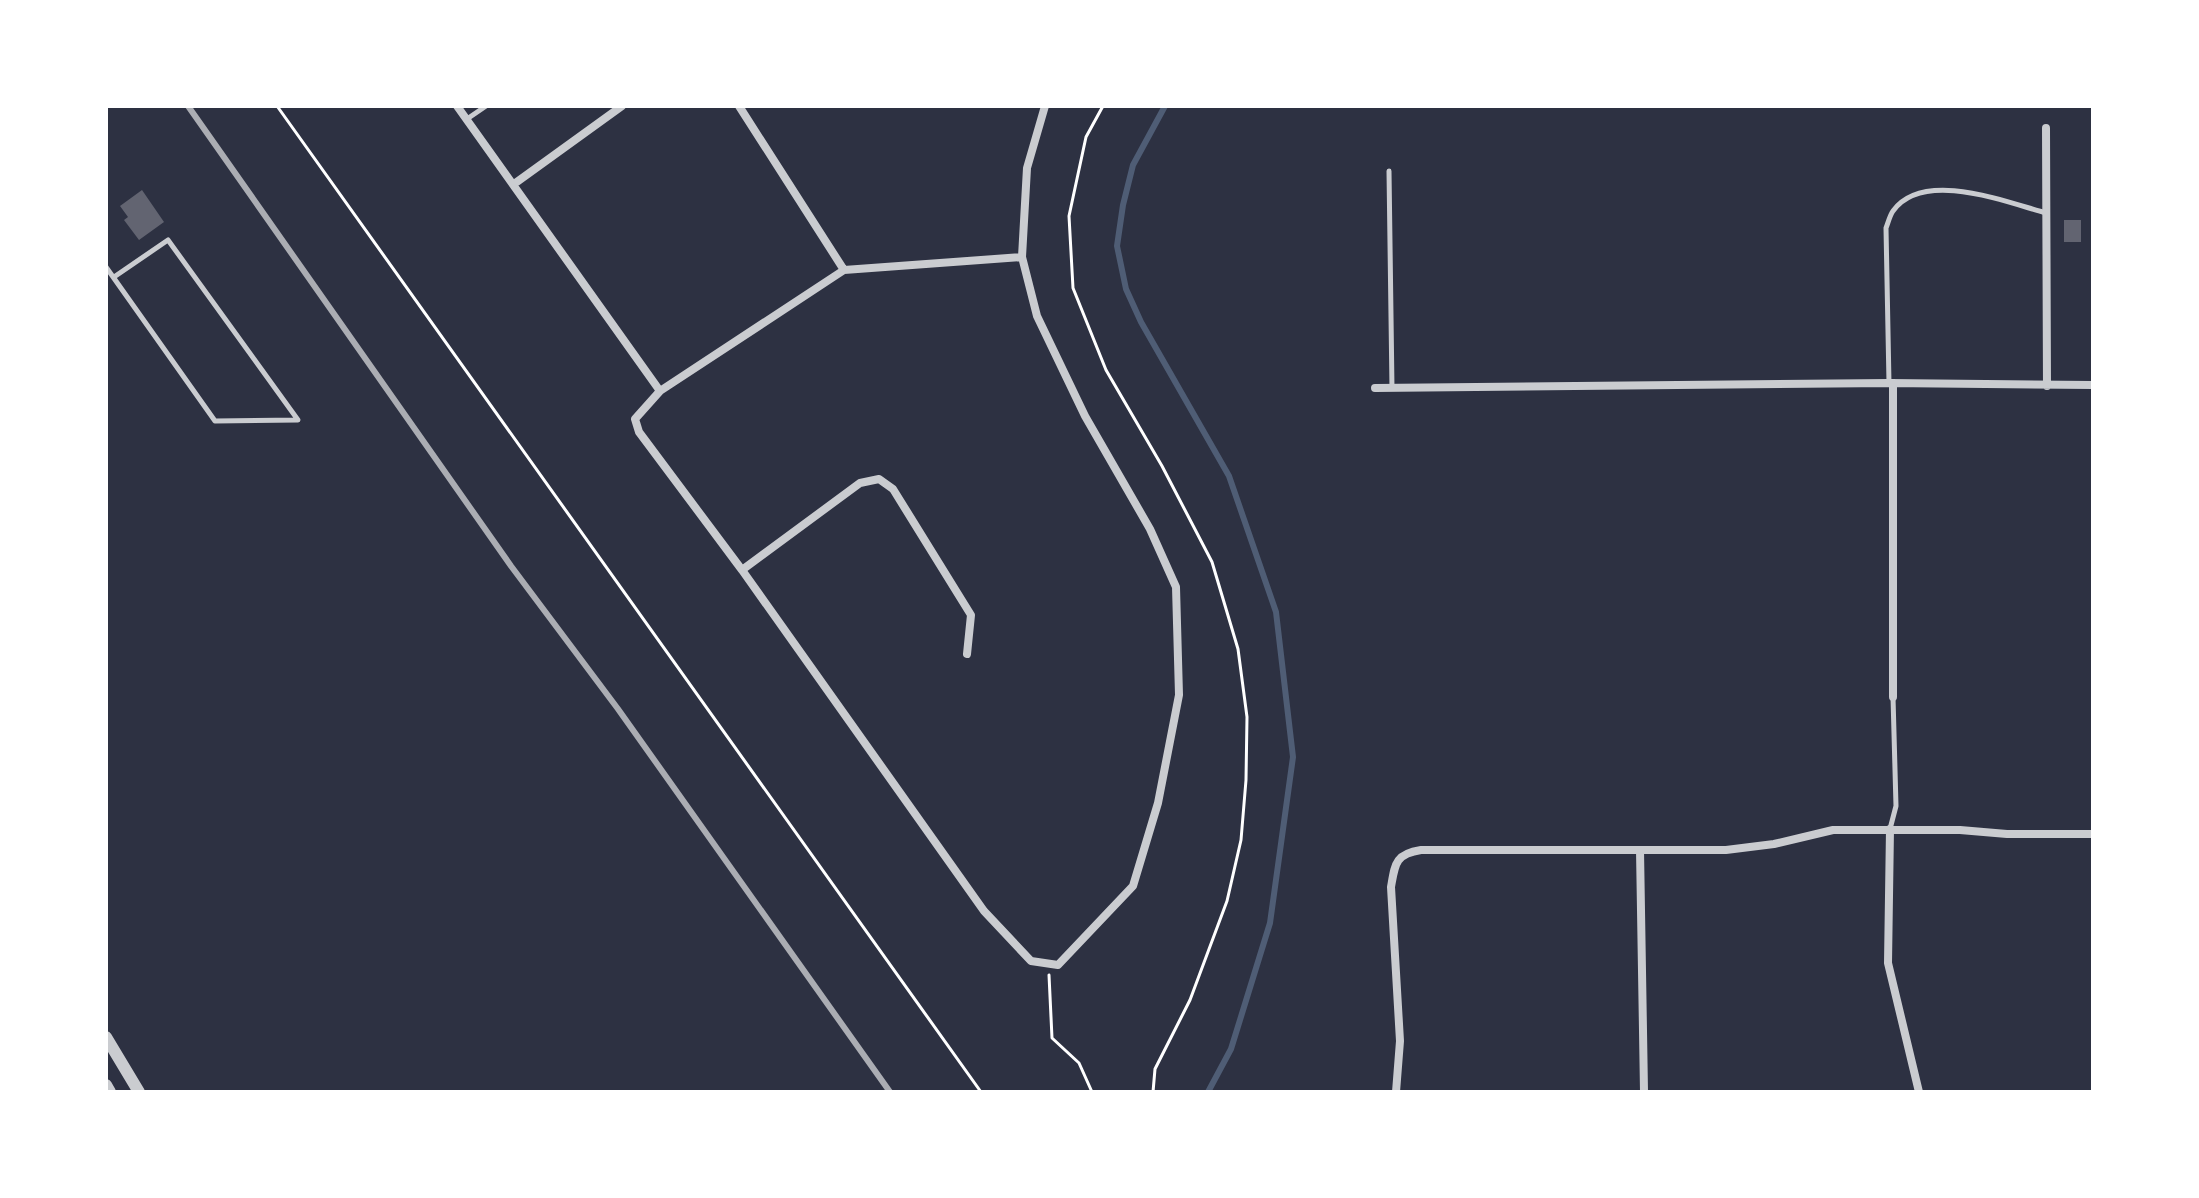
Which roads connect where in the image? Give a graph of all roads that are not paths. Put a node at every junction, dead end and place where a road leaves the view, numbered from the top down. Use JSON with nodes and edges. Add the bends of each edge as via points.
{"nodes":[{"id":1,"x":457,"y":106,"type":"edge"},
{"id":2,"x":486,"y":106,"type":"edge"},
{"id":3,"x":622,"y":106,"type":"edge"},
{"id":4,"x":739,"y":106,"type":"edge"},
{"id":5,"x":1045,"y":106,"type":"edge"},
{"id":6,"x":467,"y":119,"type":"junction"},
{"id":7,"x":2046,"y":128,"type":"dead end"},
{"id":8,"x":1389,"y":171,"type":"dead end"},
{"id":9,"x":514,"y":184,"type":"junction"},
{"id":10,"x":2046,"y":213,"type":"junction"},
{"id":11,"x":1022,"y":257,"type":"junction"},
{"id":12,"x":106,"y":267,"type":"edge"},
{"id":13,"x":844,"y":270,"type":"junction"},
{"id":14,"x":114,"y":277,"type":"junction"},
{"id":15,"x":1891,"y":383,"type":"junction"},
{"id":16,"x":2093,"y":385,"type":"edge"},
{"id":17,"x":2047,"y":386,"type":"junction"},
{"id":18,"x":1375,"y":388,"type":"dead end"},
{"id":19,"x":1392,"y":388,"type":"junction"},
{"id":20,"x":660,"y":391,"type":"junction"},
{"id":21,"x":742,"y":570,"type":"junction"},
{"id":22,"x":967,"y":654,"type":"dead end"},
{"id":23,"x":1893,"y":697,"type":"joint"},
{"id":24,"x":1890,"y":829,"type":"junction"},
{"id":25,"x":2093,"y":834,"type":"edge"},
{"id":26,"x":1640,"y":850,"type":"junction"},
{"id":27,"x":106,"y":1037,"type":"edge"},
{"id":28,"x":106,"y":1085,"type":"edge"},
{"id":29,"x":1644,"y":1091,"type":"edge"},
{"id":30,"x":110,"y":1092,"type":"edge"},
{"id":31,"x":139,"y":1092,"type":"edge"},
{"id":32,"x":1396,"y":1092,"type":"edge"},
{"id":33,"x":1919,"y":1092,"type":"edge"}],
"edges":[{"from":1,"to":6,"type":"street"},
{"from":2,"to":6,"type":"lane"},
{"from":3,"to":9,"type":"street"},
{"from":4,"to":13,"type":"street"},
{"from":5,"to":11,"type":"street","via":[[1027,168]]},
{"from":6,"to":9,"type":"street"},
{"from":7,"to":10,"type":"street"},
{"from":8,"to":19,"type":"lane"},
{"from":9,"to":20,"type":"street"},
{"from":10,"to":15,"type":"lane","via":[[1950,190],[1913,195],[1893,210],[1886,228]]},
{"from":10,"to":17,"type":"street"},
{"from":11,"to":13,"type":"street"},
{"from":11,"to":21,"type":"street","via":[[1037,316],[1176,587],[1179,695],[1158,803],[1133,886],[1058,965],[1031,961],[984,911]]},
{"from":12,"to":14,"type":"lane"},
{"from":13,"to":20,"type":"street"},
{"from":14,"to":14,"type":"lane","via":[[215,421],[298,420],[168,240]]},
{"from":15,"to":17,"type":"street"},
{"from":15,"to":19,"type":"street"},
{"from":15,"to":23,"type":"street"},
{"from":16,"to":17,"type":"street"},
{"from":18,"to":19,"type":"street"},
{"from":20,"to":21,"type":"street","via":[[635,419],[639,432]]},
{"from":21,"to":22,"type":"street","via":[[860,483],[879,479],[893,489],[971,615]]},
{"from":23,"to":24,"type":"lane","via":[[1896,806]]},
{"from":24,"to":25,"type":"street"},
{"from":24,"to":26,"type":"street","via":[[1833,830],[1726,850]]},
{"from":24,"to":33,"type":"street","via":[[1888,963]]},
{"from":26,"to":29,"type":"street"},
{"from":26,"to":32,"type":"street","via":[[1406,852],[1395,864],[1391,887],[1400,1041]]},
{"from":27,"to":31,"type":"street"},
{"from":28,"to":30,"type":"street"}]}
